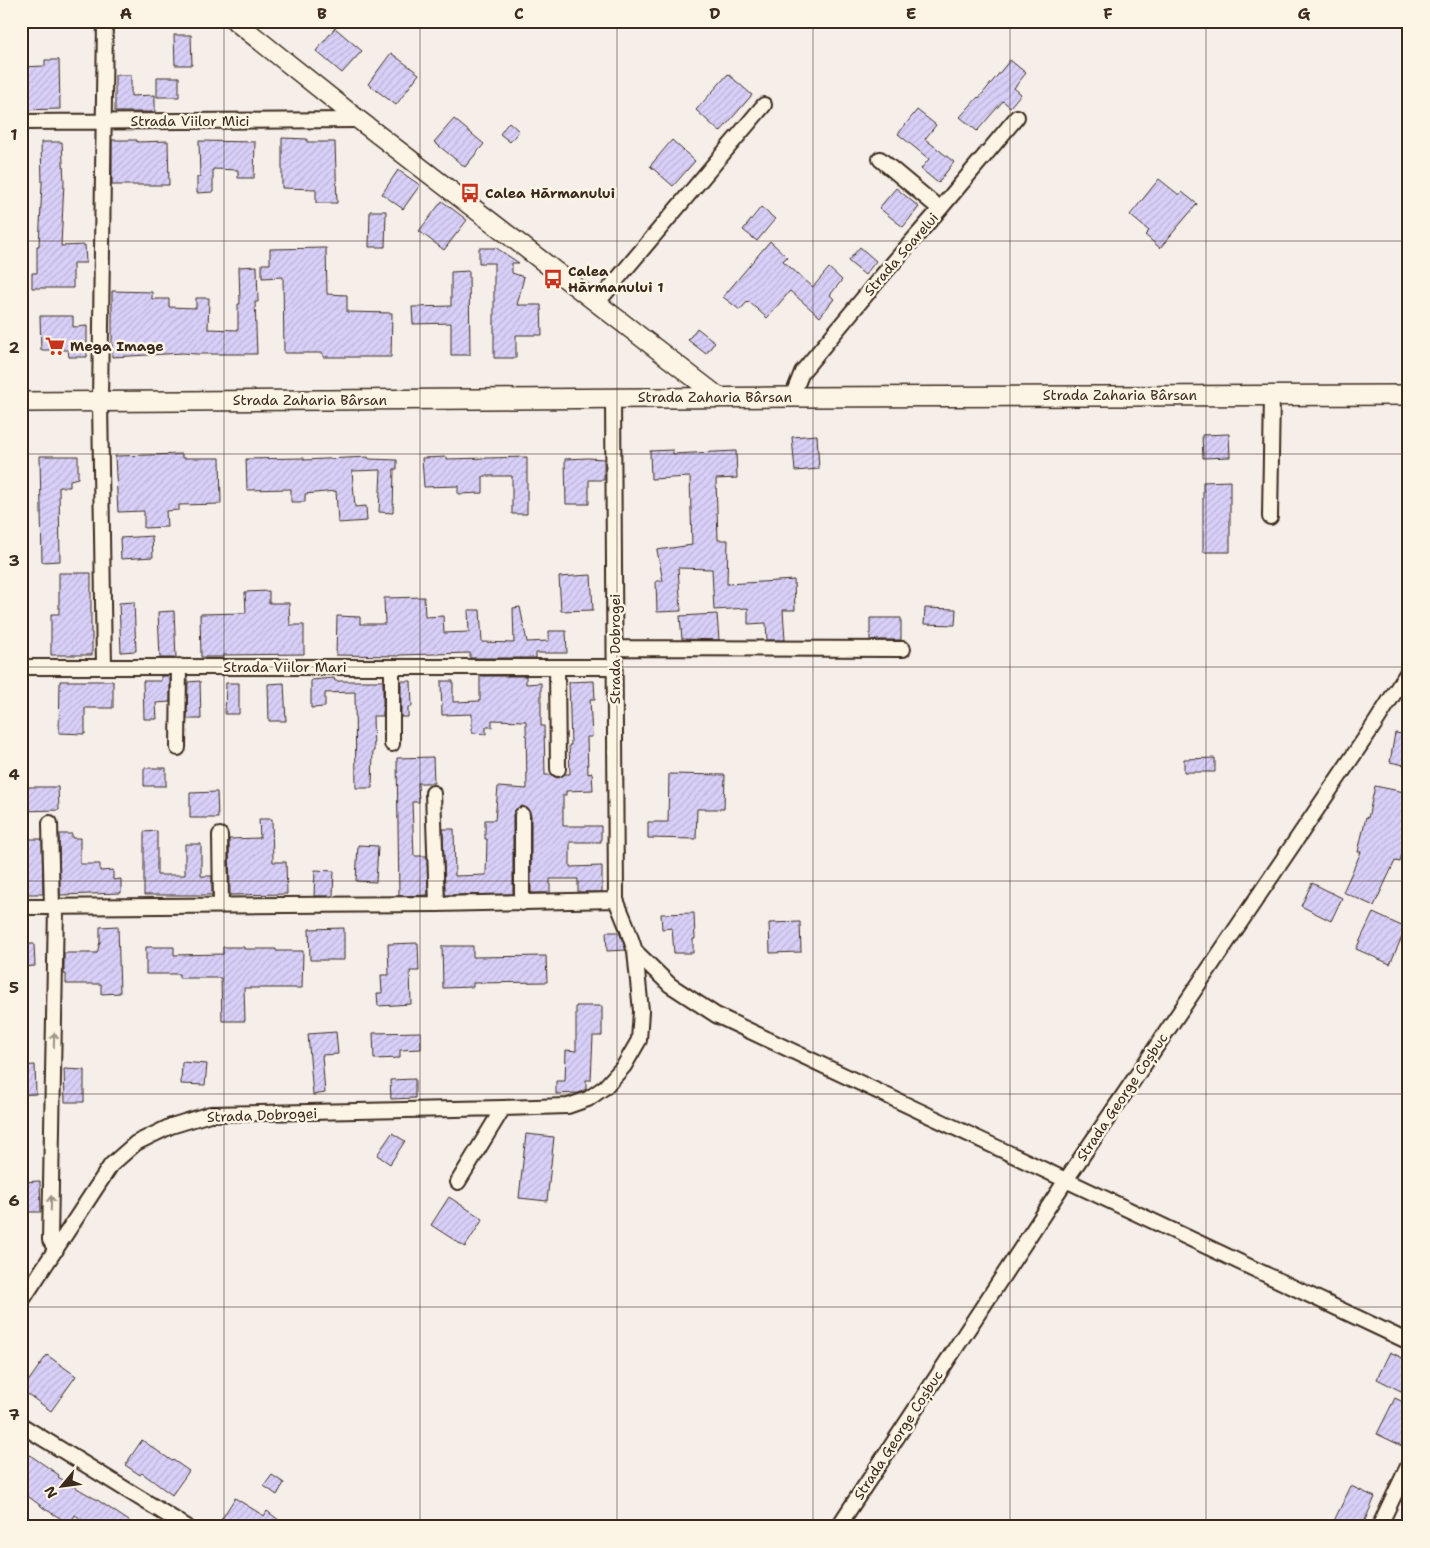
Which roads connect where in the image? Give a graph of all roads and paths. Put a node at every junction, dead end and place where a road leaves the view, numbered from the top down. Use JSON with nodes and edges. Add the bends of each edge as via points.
{"nodes":[{"id":1,"x":105,"y":21,"type":"edge"},
{"id":2,"x":235,"y":21,"type":"edge"},
{"id":3,"x":764,"y":105,"type":"dead end"},
{"id":4,"x":1017,"y":117,"type":"dead end"},
{"id":5,"x":359,"y":120,"type":"junction"},
{"id":6,"x":104,"y":121,"type":"junction"},
{"id":7,"x":21,"y":122,"type":"edge"},
{"id":8,"x":880,"y":159,"type":"dead end"},
{"id":9,"x":940,"y":209,"type":"junction"},
{"id":10,"x":598,"y":302,"type":"junction"},
{"id":11,"x":1272,"y":395,"type":"junction"},
{"id":12,"x":1409,"y":395,"type":"edge"},
{"id":13,"x":792,"y":396,"type":"junction"},
{"id":14,"x":720,"y":397,"type":"junction"},
{"id":15,"x":613,"y":398,"type":"junction"},
{"id":16,"x":21,"y":402,"type":"edge"},
{"id":17,"x":100,"y":402,"type":"junction"},
{"id":18,"x":1270,"y":517,"type":"dead end"},
{"id":19,"x":615,"y":648,"type":"junction"},
{"id":20,"x":903,"y":649,"type":"dead end"},
{"id":21,"x":179,"y":666,"type":"junction"},
{"id":22,"x":21,"y":667,"type":"edge"},
{"id":23,"x":104,"y":667,"type":"junction"},
{"id":24,"x":615,"y":667,"type":"junction"},
{"id":25,"x":392,"y":668,"type":"junction"},
{"id":26,"x":557,"y":668,"type":"junction"},
{"id":27,"x":1409,"y":670,"type":"edge"},
{"id":28,"x":392,"y":744,"type":"dead end"},
{"id":29,"x":178,"y":748,"type":"dead end"},
{"id":30,"x":558,"y":769,"type":"dead end"},
{"id":31,"x":433,"y":793,"type":"dead end"},
{"id":32,"x":522,"y":815,"type":"dead end"},
{"id":33,"x":50,"y":823,"type":"dead end"},
{"id":34,"x":220,"y":835,"type":"dead end"},
{"id":35,"x":616,"y":900,"type":"junction"},
{"id":36,"x":522,"y":903,"type":"junction"},
{"id":37,"x":437,"y":904,"type":"junction"},
{"id":38,"x":221,"y":906,"type":"junction"},
{"id":39,"x":54,"y":907,"type":"junction"},
{"id":40,"x":21,"y":908,"type":"edge"},
{"id":41,"x":635,"y":951,"type":"junction"},
{"id":42,"x":503,"y":1108,"type":"junction"},
{"id":43,"x":1066,"y":1180,"type":"junction"},
{"id":44,"x":458,"y":1182,"type":"dead end"},
{"id":45,"x":56,"y":1250,"type":"junction"},
{"id":46,"x":21,"y":1302,"type":"edge"},
{"id":47,"x":1409,"y":1342,"type":"edge"},
{"id":48,"x":21,"y":1424,"type":"edge"},
{"id":49,"x":1409,"y":1464,"type":"edge"},
{"id":50,"x":187,"y":1527,"type":"edge"},
{"id":51,"x":838,"y":1527,"type":"edge"},
{"id":52,"x":1379,"y":1527,"type":"edge"}],
"edges":[{"from":1,"to":6,"type":"street"},
{"from":2,"to":5,"type":"street"},
{"from":3,"to":10,"type":"street"},
{"from":4,"to":9,"type":"street","name":"Strada Soarelui"},
{"from":5,"to":6,"type":"street","name":"Strada Viilor Mici"},
{"from":5,"to":10,"type":"street"},
{"from":6,"to":7,"type":"street","name":"Strada Viilor Mici"},
{"from":6,"to":17,"type":"street"},
{"from":8,"to":9,"type":"street"},
{"from":9,"to":13,"type":"street","name":"Strada Soarelui","via":[[802,372]]},
{"from":10,"to":14,"type":"street"},
{"from":11,"to":12,"type":"main road","name":"Strada Zaharia Bârsan"},
{"from":11,"to":13,"type":"main road","name":"Strada Zaharia Bârsan"},
{"from":11,"to":18,"type":"street"},
{"from":13,"to":14,"type":"main road","name":"Strada Zaharia Bârsan"},
{"from":14,"to":15,"type":"main road","name":"Strada Zaharia Bârsan"},
{"from":15,"to":17,"type":"main road","name":"Strada Zaharia Bârsan"},
{"from":15,"to":19,"type":"street","name":"Strada Dobrogei"},
{"from":16,"to":17,"type":"main road","name":"Strada Zaharia Bârsan"},
{"from":17,"to":23,"type":"street"},
{"from":19,"to":20,"type":"street"},
{"from":19,"to":24,"type":"street","name":"Strada Dobrogei"},
{"from":21,"to":23,"type":"street","name":"Strada Viilor Mari"},
{"from":21,"to":25,"type":"street","name":"Strada Viilor Mari"},
{"from":21,"to":29,"type":"street"},
{"from":22,"to":23,"type":"street","name":"Strada Viilor Mari"},
{"from":24,"to":26,"type":"street","name":"Strada Viilor Mari"},
{"from":24,"to":35,"type":"street","name":"Strada Dobrogei"},
{"from":25,"to":26,"type":"street","name":"Strada Viilor Mari"},
{"from":25,"to":28,"type":"street"},
{"from":26,"to":30,"type":"street"},
{"from":27,"to":43,"type":"street","name":"Strada George Coșbuc"},
{"from":31,"to":37,"type":"street"},
{"from":32,"to":36,"type":"street"},
{"from":33,"to":39,"type":"street"},
{"from":34,"to":38,"type":"street"},
{"from":35,"to":36,"type":"street"},
{"from":35,"to":41,"type":"street","name":"Strada Dobrogei"},
{"from":36,"to":37,"type":"street"},
{"from":37,"to":38,"type":"street"},
{"from":38,"to":39,"type":"street"},
{"from":39,"to":40,"type":"street"},
{"from":45,"to":39,"type":"street","one_way":true,"via":[[50,1240]]},
{"from":41,"to":42,"type":"street","name":"Strada Dobrogei","via":[[641,1011],[639,1040],[624,1066],[588,1099],[568,1106]]},
{"from":41,"to":43,"type":"street","via":[[670,985],[716,1016]]},
{"from":42,"to":44,"type":"street"},
{"from":42,"to":45,"type":"street","name":"Strada Dobrogei","via":[[210,1114],[171,1126],[136,1143],[112,1165]]},
{"from":43,"to":47,"type":"street"},
{"from":43,"to":51,"type":"street","name":"Strada George Coșbuc"},
{"from":45,"to":46,"type":"street","name":"Strada Dobrogei"},
{"from":48,"to":50,"type":"street"},
{"from":49,"to":52,"type":"street"}]}
